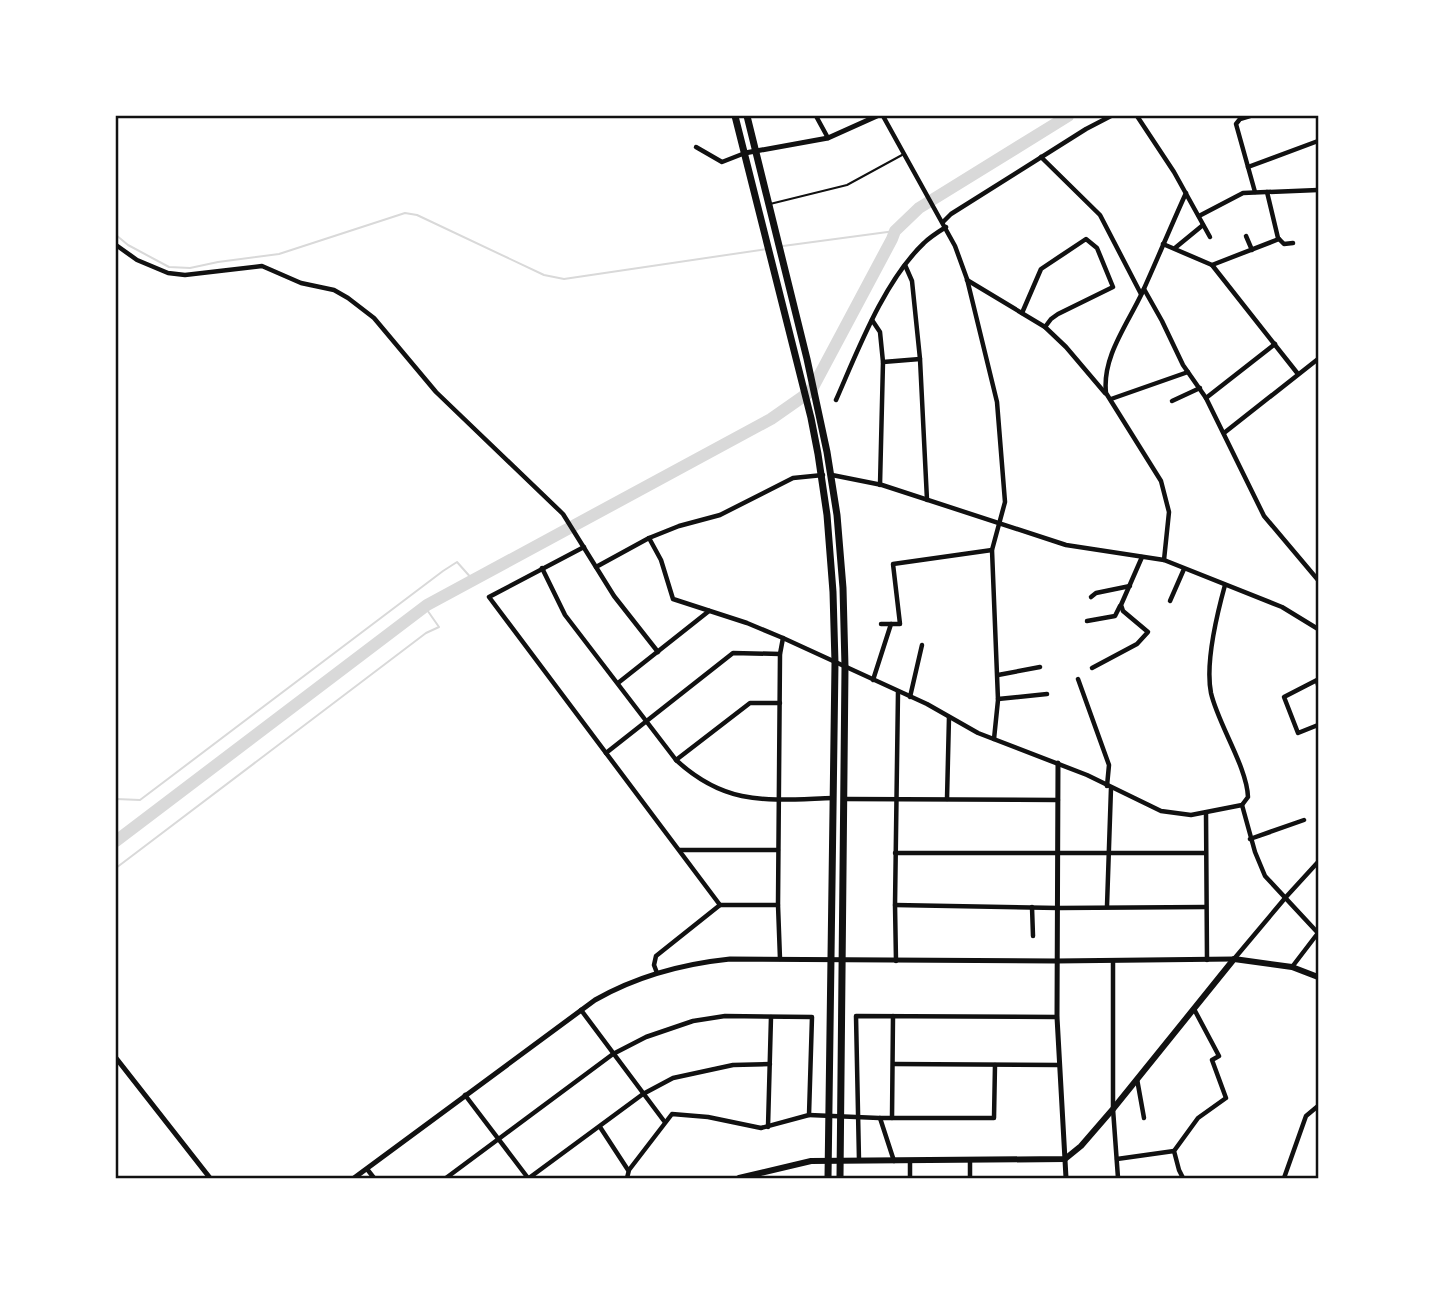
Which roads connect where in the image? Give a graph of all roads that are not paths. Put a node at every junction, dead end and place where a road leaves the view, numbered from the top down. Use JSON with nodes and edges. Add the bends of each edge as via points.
{"nodes":[{"id":1,"x":735,"y":116,"type":"edge"},
{"id":2,"x":747,"y":116,"type":"edge"},
{"id":3,"x":816,"y":116,"type":"edge"},
{"id":4,"x":877,"y":116,"type":"edge"},
{"id":5,"x":883,"y":116,"type":"edge"},
{"id":6,"x":1111,"y":116,"type":"edge"},
{"id":7,"x":1136,"y":116,"type":"edge"},
{"id":8,"x":1250,"y":116,"type":"edge"},
{"id":9,"x":828,"y":138,"type":"junction"},
{"id":10,"x":1318,"y":141,"type":"edge"},
{"id":11,"x":696,"y":147,"type":"dead end"},
{"id":12,"x":756,"y":150,"type":"junction"},
{"id":13,"x":745,"y":153,"type":"junction"},
{"id":14,"x":905,"y":154,"type":"junction"},
{"id":15,"x":1041,"y":157,"type":"junction"},
{"id":16,"x":1248,"y":167,"type":"junction"},
{"id":17,"x":1318,"y":190,"type":"edge"},
{"id":18,"x":1255,"y":192,"type":"junction"},
{"id":19,"x":1268,"y":192,"type":"junction"},
{"id":20,"x":1186,"y":193,"type":"junction"},
{"id":21,"x":769,"y":204,"type":"junction"},
{"id":22,"x":1199,"y":216,"type":"junction"},
{"id":23,"x":944,"y":224,"type":"junction"},
{"id":24,"x":1203,"y":225,"type":"junction"},
{"id":25,"x":1246,"y":236,"type":"dead end"},
{"id":26,"x":1210,"y":237,"type":"dead end"},
{"id":27,"x":1279,"y":239,"type":"junction"},
{"id":28,"x":1293,"y":243,"type":"dead end"},
{"id":29,"x":1163,"y":244,"type":"junction"},
{"id":30,"x":116,"y":245,"type":"edge"},
{"id":31,"x":1175,"y":248,"type":"junction"},
{"id":32,"x":1252,"y":250,"type":"junction"},
{"id":33,"x":905,"y":265,"type":"junction"},
{"id":34,"x":1212,"y":265,"type":"junction"},
{"id":35,"x":967,"y":279,"type":"junction"},
{"id":36,"x":1144,"y":289,"type":"junction"},
{"id":37,"x":1141,"y":295,"type":"junction"},
{"id":38,"x":1022,"y":313,"type":"junction"},
{"id":39,"x":872,"y":319,"type":"junction"},
{"id":40,"x":1045,"y":327,"type":"junction"},
{"id":41,"x":1275,"y":344,"type":"junction"},
{"id":42,"x":920,"y":359,"type":"junction"},
{"id":43,"x":1318,"y":359,"type":"edge"},
{"id":44,"x":883,"y":362,"type":"junction"},
{"id":45,"x":1188,"y":372,"type":"junction"},
{"id":46,"x":1298,"y":374,"type":"junction"},
{"id":47,"x":1200,"y":388,"type":"junction"},
{"id":48,"x":1105,"y":393,"type":"junction"},
{"id":49,"x":1206,"y":398,"type":"junction"},
{"id":50,"x":1111,"y":399,"type":"junction"},
{"id":51,"x":836,"y":400,"type":"dead end"},
{"id":52,"x":1172,"y":401,"type":"dead end"},
{"id":53,"x":1223,"y":433,"type":"junction"},
{"id":54,"x":821,"y":475,"type":"junction"},
{"id":55,"x":831,"y":475,"type":"junction"},
{"id":56,"x":880,"y":485,"type":"junction"},
{"id":57,"x":927,"y":500,"type":"junction"},
{"id":58,"x":999,"y":525,"type":"junction"},
{"id":59,"x":649,"y":538,"type":"junction"},
{"id":60,"x":582,"y":545,"type":"junction"},
{"id":61,"x":992,"y":550,"type":"junction"},
{"id":62,"x":1142,"y":556,"type":"junction"},
{"id":63,"x":1164,"y":560,"type":"junction"},
{"id":64,"x":596,"y":567,"type":"junction"},
{"id":65,"x":542,"y":568,"type":"junction"},
{"id":66,"x":1184,"y":569,"type":"junction"},
{"id":67,"x":1318,"y":580,"type":"edge"},
{"id":68,"x":1131,"y":585,"type":"junction"},
{"id":69,"x":1225,"y":585,"type":"junction"},
{"id":70,"x":1091,"y":597,"type":"dead end"},
{"id":71,"x":1170,"y":601,"type":"dead end"},
{"id":72,"x":1121,"y":605,"type":"junction"},
{"id":73,"x":709,"y":611,"type":"junction"},
{"id":74,"x":1087,"y":621,"type":"dead end"},
{"id":75,"x":881,"y":624,"type":"dead end"},
{"id":76,"x":891,"y":624,"type":"junction"},
{"id":77,"x":1318,"y":629,"type":"edge"},
{"id":78,"x":783,"y":638,"type":"junction"},
{"id":79,"x":922,"y":645,"type":"dead end"},
{"id":80,"x":658,"y":652,"type":"junction"},
{"id":81,"x":780,"y":654,"type":"junction"},
{"id":82,"x":835,"y":663,"type":"junction"},
{"id":83,"x":845,"y":667,"type":"junction"},
{"id":84,"x":1040,"y":667,"type":"dead end"},
{"id":85,"x":1092,"y":668,"type":"dead end"},
{"id":86,"x":998,"y":675,"type":"junction"},
{"id":87,"x":1078,"y":679,"type":"dead end"},
{"id":88,"x":873,"y":680,"type":"junction"},
{"id":89,"x":618,"y":683,"type":"junction"},
{"id":90,"x":1318,"y":685,"type":"edge"},
{"id":91,"x":898,"y":692,"type":"junction"},
{"id":92,"x":1047,"y":694,"type":"dead end"},
{"id":93,"x":910,"y":697,"type":"junction"},
{"id":94,"x":998,"y":699,"type":"junction"},
{"id":95,"x":780,"y":703,"type":"junction"},
{"id":96,"x":948,"y":716,"type":"junction"},
{"id":97,"x":647,"y":722,"type":"junction"},
{"id":98,"x":1318,"y":725,"type":"edge"},
{"id":99,"x":994,"y":739,"type":"junction"},
{"id":100,"x":606,"y":753,"type":"junction"},
{"id":101,"x":676,"y":760,"type":"junction"},
{"id":102,"x":1058,"y":763,"type":"junction"},
{"id":103,"x":1109,"y":787,"type":"junction"},
{"id":104,"x":833,"y":798,"type":"junction"},
{"id":105,"x":896,"y":798,"type":"junction"},
{"id":106,"x":844,"y":799,"type":"junction"},
{"id":107,"x":947,"y":799,"type":"junction"},
{"id":108,"x":779,"y":800,"type":"junction"},
{"id":109,"x":1058,"y":800,"type":"junction"},
{"id":110,"x":1242,"y":805,"type":"junction"},
{"id":111,"x":1206,"y":813,"type":"junction"},
{"id":112,"x":1304,"y":820,"type":"dead end"},
{"id":113,"x":1250,"y":839,"type":"junction"},
{"id":114,"x":679,"y":850,"type":"junction"},
{"id":115,"x":778,"y":850,"type":"junction"},
{"id":116,"x":895,"y":853,"type":"junction"},
{"id":117,"x":1205,"y":853,"type":"junction"},
{"id":118,"x":1058,"y":854,"type":"junction"},
{"id":119,"x":1110,"y":854,"type":"junction"},
{"id":120,"x":1318,"y":862,"type":"edge"},
{"id":121,"x":1286,"y":897,"type":"junction"},
{"id":122,"x":720,"y":905,"type":"junction"},
{"id":123,"x":778,"y":905,"type":"junction"},
{"id":124,"x":895,"y":905,"type":"junction"},
{"id":125,"x":1032,"y":907,"type":"junction"},
{"id":126,"x":1107,"y":907,"type":"junction"},
{"id":127,"x":1206,"y":907,"type":"junction"},
{"id":128,"x":1058,"y":908,"type":"junction"},
{"id":129,"x":1318,"y":933,"type":"edge"},
{"id":130,"x":1033,"y":936,"type":"dead end"},
{"id":131,"x":780,"y":959,"type":"junction"},
{"id":132,"x":1234,"y":959,"type":"junction"},
{"id":133,"x":1207,"y":960,"type":"junction"},
{"id":134,"x":830,"y":961,"type":"junction"},
{"id":135,"x":842,"y":961,"type":"junction"},
{"id":136,"x":896,"y":961,"type":"junction"},
{"id":137,"x":1056,"y":961,"type":"junction"},
{"id":138,"x":1113,"y":961,"type":"junction"},
{"id":139,"x":1292,"y":967,"type":"junction"},
{"id":140,"x":657,"y":973,"type":"junction"},
{"id":141,"x":1318,"y":976,"type":"edge"},
{"id":142,"x":1193,"y":1008,"type":"junction"},
{"id":143,"x":581,"y":1010,"type":"junction"},
{"id":144,"x":893,"y":1016,"type":"junction"},
{"id":145,"x":771,"y":1017,"type":"junction"},
{"id":146,"x":1057,"y":1017,"type":"junction"},
{"id":147,"x":613,"y":1054,"type":"junction"},
{"id":148,"x":116,"y":1058,"type":"edge"},
{"id":149,"x":770,"y":1064,"type":"junction"},
{"id":150,"x":894,"y":1064,"type":"junction"},
{"id":151,"x":995,"y":1065,"type":"junction"},
{"id":152,"x":1059,"y":1065,"type":"junction"},
{"id":153,"x":1137,"y":1079,"type":"junction"},
{"id":154,"x":643,"y":1094,"type":"junction"},
{"id":155,"x":465,"y":1095,"type":"junction"},
{"id":156,"x":1318,"y":1105,"type":"edge"},
{"id":157,"x":1113,"y":1109,"type":"junction"},
{"id":158,"x":809,"y":1115,"type":"junction"},
{"id":159,"x":857,"y":1116,"type":"junction"},
{"id":160,"x":879,"y":1118,"type":"junction"},
{"id":161,"x":892,"y":1118,"type":"junction"},
{"id":162,"x":1144,"y":1118,"type":"dead end"},
{"id":163,"x":664,"y":1121,"type":"junction"},
{"id":164,"x":600,"y":1127,"type":"junction"},
{"id":165,"x":768,"y":1127,"type":"junction"},
{"id":166,"x":498,"y":1139,"type":"junction"},
{"id":167,"x":1174,"y":1151,"type":"junction"},
{"id":168,"x":1065,"y":1159,"type":"junction"},
{"id":169,"x":1117,"y":1159,"type":"junction"},
{"id":170,"x":859,"y":1160,"type":"junction"},
{"id":171,"x":894,"y":1161,"type":"junction"},
{"id":172,"x":911,"y":1161,"type":"junction"},
{"id":173,"x":970,"y":1161,"type":"junction"},
{"id":174,"x":367,"y":1169,"type":"junction"},
{"id":175,"x":629,"y":1170,"type":"junction"},
{"id":176,"x":210,"y":1178,"type":"edge"},
{"id":177,"x":354,"y":1178,"type":"edge"},
{"id":178,"x":374,"y":1178,"type":"edge"},
{"id":179,"x":446,"y":1178,"type":"edge"},
{"id":180,"x":528,"y":1178,"type":"edge"},
{"id":181,"x":627,"y":1178,"type":"edge"},
{"id":182,"x":739,"y":1178,"type":"edge"},
{"id":183,"x":828,"y":1178,"type":"edge"},
{"id":184,"x":840,"y":1178,"type":"edge"},
{"id":185,"x":910,"y":1178,"type":"edge"},
{"id":186,"x":970,"y":1178,"type":"edge"},
{"id":187,"x":1066,"y":1178,"type":"edge"},
{"id":188,"x":1118,"y":1178,"type":"edge"},
{"id":189,"x":1184,"y":1178,"type":"edge"},
{"id":190,"x":1284,"y":1178,"type":"edge"}],
"edges":[{"from":1,"to":13,"type":"highway"},
{"from":2,"to":12,"type":"highway"},
{"from":3,"to":9,"type":"street"},
{"from":4,"to":9,"type":"street"},
{"from":5,"to":14,"type":"street"},
{"from":6,"to":15,"type":"street"},
{"from":7,"to":20,"type":"street"},
{"from":8,"to":16,"type":"street","via":[[1236,124]]},
{"from":9,"to":12,"type":"street"},
{"from":10,"to":16,"type":"street"},
{"from":11,"to":13,"type":"street","via":[[722,162]]},
{"from":12,"to":13,"type":"street"},
{"from":12,"to":21,"type":"highway"},
{"from":13,"to":54,"type":"highway"},
{"from":14,"to":21,"type":"lane","via":[[847,185]]},
{"from":14,"to":23,"type":"street"},
{"from":15,"to":23,"type":"street","via":[[951,214]]},
{"from":15,"to":37,"type":"street","via":[[1100,215]]},
{"from":16,"to":18,"type":"street"},
{"from":17,"to":19,"type":"street"},
{"from":18,"to":19,"type":"street"},
{"from":18,"to":22,"type":"street","via":[[1236,195]]},
{"from":19,"to":27,"type":"street"},
{"from":20,"to":22,"type":"street"},
{"from":20,"to":29,"type":"street"},
{"from":21,"to":55,"type":"highway"},
{"from":22,"to":24,"type":"street"},
{"from":23,"to":33,"type":"street"},
{"from":23,"to":35,"type":"street"},
{"from":24,"to":26,"type":"street"},
{"from":24,"to":31,"type":"street"},
{"from":25,"to":32,"type":"street"},
{"from":27,"to":28,"type":"street"},
{"from":27,"to":32,"type":"street"},
{"from":29,"to":31,"type":"street"},
{"from":29,"to":36,"type":"street"},
{"from":30,"to":60,"type":"street","via":[[167,273],[262,266],[348,298],[374,318],[436,391],[563,514]]},
{"from":31,"to":34,"type":"street"},
{"from":32,"to":34,"type":"street"},
{"from":33,"to":39,"type":"street"},
{"from":33,"to":42,"type":"street","via":[[912,281]]},
{"from":34,"to":41,"type":"street"},
{"from":35,"to":38,"type":"street"},
{"from":35,"to":58,"type":"street","via":[[997,402],[1005,502]]},
{"from":36,"to":37,"type":"street"},
{"from":36,"to":45,"type":"street"},
{"from":37,"to":48,"type":"street","via":[[1110,357]]},
{"from":38,"to":40,"type":"street"},
{"from":38,"to":40,"type":"street","via":[[1041,269],[1086,239],[1097,248],[1113,287],[1058,314]]},
{"from":39,"to":44,"type":"street","via":[[880,332]]},
{"from":39,"to":51,"type":"street"},
{"from":40,"to":48,"type":"street"},
{"from":41,"to":46,"type":"street"},
{"from":41,"to":49,"type":"street"},
{"from":42,"to":44,"type":"street"},
{"from":42,"to":57,"type":"street"},
{"from":43,"to":46,"type":"street"},
{"from":44,"to":56,"type":"street"},
{"from":45,"to":47,"type":"street"},
{"from":45,"to":50,"type":"street"},
{"from":46,"to":53,"type":"street"},
{"from":47,"to":49,"type":"street"},
{"from":47,"to":52,"type":"street"},
{"from":48,"to":50,"type":"street"},
{"from":49,"to":53,"type":"street"},
{"from":50,"to":63,"type":"street","via":[[1161,481],[1169,512]]},
{"from":53,"to":67,"type":"street","via":[[1264,516]]},
{"from":54,"to":55,"type":"street"},
{"from":54,"to":59,"type":"street","via":[[793,478],[720,515]]},
{"from":54,"to":82,"type":"highway"},
{"from":55,"to":56,"type":"street"},
{"from":55,"to":83,"type":"highway","via":[[842,576]]},
{"from":56,"to":57,"type":"street"},
{"from":57,"to":58,"type":"street"},
{"from":58,"to":61,"type":"street"},
{"from":58,"to":62,"type":"street","via":[[1066,545]]},
{"from":59,"to":64,"type":"street"},
{"from":59,"to":73,"type":"street","via":[[673,599]]},
{"from":60,"to":64,"type":"street"},
{"from":60,"to":65,"type":"street"},
{"from":61,"to":76,"type":"street","via":[[893,564],[900,624]]},
{"from":61,"to":86,"type":"street"},
{"from":62,"to":63,"type":"street"},
{"from":62,"to":68,"type":"street"},
{"from":63,"to":66,"type":"street"},
{"from":64,"to":80,"type":"street"},
{"from":65,"to":89,"type":"street","via":[[565,615]]},
{"from":65,"to":100,"type":"street","via":[[489,597]]},
{"from":66,"to":69,"type":"street"},
{"from":66,"to":71,"type":"street"},
{"from":68,"to":70,"type":"street"},
{"from":68,"to":72,"type":"street"},
{"from":69,"to":77,"type":"street","via":[[1282,607]]},
{"from":69,"to":110,"type":"street","via":[[1210,678],[1214,702],[1248,792]]},
{"from":72,"to":74,"type":"street","via":[[1115,616]]},
{"from":72,"to":85,"type":"street","via":[[1148,632],[1137,644]]},
{"from":73,"to":78,"type":"street"},
{"from":73,"to":80,"type":"street"},
{"from":75,"to":76,"type":"street"},
{"from":76,"to":88,"type":"street"},
{"from":78,"to":81,"type":"street"},
{"from":78,"to":82,"type":"street"},
{"from":79,"to":93,"type":"street"},
{"from":80,"to":89,"type":"street"},
{"from":81,"to":95,"type":"street"},
{"from":81,"to":97,"type":"street","via":[[733,653]]},
{"from":82,"to":83,"type":"street"},
{"from":82,"to":104,"type":"highway"},
{"from":83,"to":88,"type":"street"},
{"from":83,"to":106,"type":"highway"},
{"from":84,"to":86,"type":"street"},
{"from":86,"to":94,"type":"street"},
{"from":87,"to":103,"type":"street","via":[[1109,765]]},
{"from":88,"to":91,"type":"street"},
{"from":89,"to":97,"type":"street"},
{"from":90,"to":98,"type":"street","via":[[1317,680],[1284,697],[1298,733]]},
{"from":91,"to":93,"type":"street"},
{"from":91,"to":105,"type":"street"},
{"from":92,"to":94,"type":"street"},
{"from":93,"to":96,"type":"street"},
{"from":94,"to":99,"type":"street"},
{"from":95,"to":101,"type":"street","via":[[750,703]]},
{"from":95,"to":108,"type":"street"},
{"from":96,"to":99,"type":"street"},
{"from":96,"to":107,"type":"street"},
{"from":97,"to":100,"type":"street"},
{"from":97,"to":101,"type":"street"},
{"from":99,"to":102,"type":"street"},
{"from":100,"to":114,"type":"street"},
{"from":101,"to":108,"type":"street","via":[[722,792]]},
{"from":102,"to":103,"type":"street"},
{"from":102,"to":109,"type":"street"},
{"from":103,"to":111,"type":"street","via":[[1161,811]]},
{"from":103,"to":119,"type":"street"},
{"from":104,"to":108,"type":"street"},
{"from":104,"to":134,"type":"highway"},
{"from":105,"to":106,"type":"street"},
{"from":105,"to":107,"type":"street"},
{"from":105,"to":116,"type":"street"},
{"from":106,"to":135,"type":"highway"},
{"from":107,"to":109,"type":"street"},
{"from":108,"to":115,"type":"street"},
{"from":109,"to":118,"type":"street"},
{"from":110,"to":111,"type":"street"},
{"from":110,"to":113,"type":"street"},
{"from":111,"to":117,"type":"street"},
{"from":112,"to":113,"type":"street"},
{"from":113,"to":121,"type":"street","via":[[1265,876]]},
{"from":114,"to":115,"type":"street"},
{"from":114,"to":122,"type":"street"},
{"from":115,"to":123,"type":"street"},
{"from":116,"to":118,"type":"street"},
{"from":116,"to":124,"type":"street"},
{"from":117,"to":119,"type":"street"},
{"from":117,"to":127,"type":"street"},
{"from":118,"to":119,"type":"street"},
{"from":118,"to":128,"type":"street"},
{"from":119,"to":126,"type":"street"},
{"from":120,"to":121,"type":"street"},
{"from":121,"to":129,"type":"street"},
{"from":121,"to":132,"type":"street"},
{"from":122,"to":123,"type":"street"},
{"from":122,"to":140,"type":"street","via":[[656,956]]},
{"from":123,"to":131,"type":"street"},
{"from":124,"to":125,"type":"street"},
{"from":124,"to":136,"type":"street"},
{"from":125,"to":128,"type":"street"},
{"from":125,"to":130,"type":"street"},
{"from":126,"to":127,"type":"street"},
{"from":126,"to":128,"type":"street"},
{"from":127,"to":133,"type":"street"},
{"from":128,"to":137,"type":"street"},
{"from":129,"to":139,"type":"street"},
{"from":131,"to":134,"type":"street"},
{"from":131,"to":140,"type":"street","via":[[718,960]]},
{"from":132,"to":133,"type":"street"},
{"from":132,"to":139,"type":"main road"},
{"from":132,"to":142,"type":"main road"},
{"from":133,"to":138,"type":"street"},
{"from":134,"to":135,"type":"street"},
{"from":134,"to":183,"type":"highway"},
{"from":135,"to":136,"type":"street"},
{"from":135,"to":184,"type":"highway"},
{"from":136,"to":137,"type":"street"},
{"from":137,"to":138,"type":"street"},
{"from":137,"to":146,"type":"street"},
{"from":138,"to":157,"type":"street"},
{"from":139,"to":141,"type":"main road"},
{"from":140,"to":143,"type":"street","via":[[610,991]]},
{"from":142,"to":153,"type":"main road"},
{"from":142,"to":167,"type":"street","via":[[1219,1056],[1212,1060],[1226,1098],[1198,1118]]},
{"from":143,"to":147,"type":"street"},
{"from":143,"to":155,"type":"street"},
{"from":144,"to":146,"type":"street"},
{"from":144,"to":150,"type":"street"},
{"from":144,"to":159,"type":"street","via":[[856,1016]]},
{"from":145,"to":147,"type":"street","via":[[693,1021]]},
{"from":145,"to":149,"type":"street"},
{"from":145,"to":158,"type":"street","via":[[813,1017]]},
{"from":146,"to":152,"type":"street"},
{"from":147,"to":154,"type":"street"},
{"from":147,"to":166,"type":"street"},
{"from":148,"to":176,"type":"street"},
{"from":149,"to":154,"type":"street","via":[[697,1072]]},
{"from":149,"to":165,"type":"street"},
{"from":150,"to":151,"type":"street"},
{"from":150,"to":161,"type":"street"},
{"from":151,"to":152,"type":"street"},
{"from":151,"to":161,"type":"street","via":[[994,1118]]},
{"from":152,"to":168,"type":"street"},
{"from":153,"to":157,"type":"main road"},
{"from":153,"to":162,"type":"street"},
{"from":154,"to":163,"type":"street"},
{"from":154,"to":164,"type":"street"},
{"from":155,"to":166,"type":"street"},
{"from":155,"to":174,"type":"street"},
{"from":156,"to":190,"type":"street","via":[[1306,1116]]},
{"from":157,"to":168,"type":"main road"},
{"from":157,"to":169,"type":"street"},
{"from":158,"to":159,"type":"street"},
{"from":158,"to":165,"type":"street"},
{"from":159,"to":160,"type":"street"},
{"from":159,"to":170,"type":"street"},
{"from":160,"to":161,"type":"street"},
{"from":160,"to":171,"type":"street"},
{"from":163,"to":165,"type":"street","via":[[672,1114]]},
{"from":163,"to":175,"type":"street"},
{"from":164,"to":175,"type":"street"},
{"from":164,"to":180,"type":"street"},
{"from":166,"to":179,"type":"street"},
{"from":166,"to":180,"type":"street"},
{"from":167,"to":169,"type":"street"},
{"from":167,"to":189,"type":"street"},
{"from":168,"to":173,"type":"main road"},
{"from":168,"to":187,"type":"street"},
{"from":169,"to":188,"type":"street"},
{"from":170,"to":171,"type":"main road"},
{"from":170,"to":182,"type":"main road","via":[[803,1163]]},
{"from":171,"to":172,"type":"main road"},
{"from":172,"to":173,"type":"main road"},
{"from":172,"to":185,"type":"street"},
{"from":173,"to":186,"type":"street"},
{"from":174,"to":177,"type":"street"},
{"from":174,"to":178,"type":"street"},
{"from":175,"to":181,"type":"street"}]}
